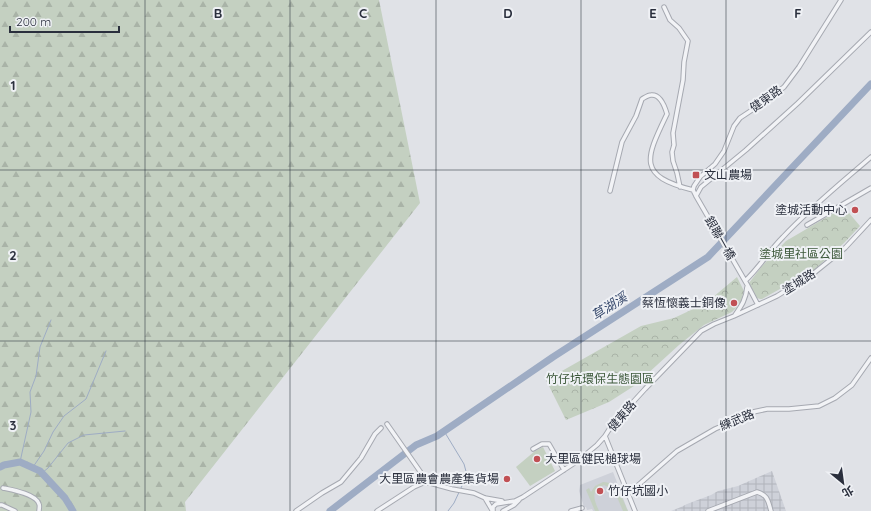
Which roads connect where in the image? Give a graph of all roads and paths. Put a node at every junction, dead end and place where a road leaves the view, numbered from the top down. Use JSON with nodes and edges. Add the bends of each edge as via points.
{"nodes":[{"id":1,"x":841,"y":0,"type":"edge"},
{"id":2,"x":664,"y":7,"type":"dead end"},
{"id":3,"x":871,"y":32,"type":"edge"},
{"id":4,"x":871,"y":158,"type":"edge"},
{"id":5,"x":680,"y":186,"type":"junction"},
{"id":6,"x":871,"y":188,"type":"edge"},
{"id":7,"x":693,"y":190,"type":"junction"},
{"id":8,"x":610,"y":191,"type":"dead end"},
{"id":9,"x":696,"y":196,"type":"junction"},
{"id":10,"x":871,"y":220,"type":"edge"},
{"id":11,"x":807,"y":225,"type":"dead end"},
{"id":12,"x":745,"y":281,"type":"junction"},
{"id":13,"x":748,"y":286,"type":"junction"},
{"id":14,"x":758,"y":305,"type":"junction"},
{"id":15,"x":734,"y":316,"type":"junction"},
{"id":16,"x":871,"y":358,"type":"edge"},
{"id":17,"x":387,"y":424,"type":"dead end"},
{"id":18,"x":380,"y":428,"type":"dead end"},
{"id":19,"x":605,"y":436,"type":"junction"},
{"id":20,"x":533,"y":449,"type":"dead end"},
{"id":21,"x":564,"y":470,"type":"junction"},
{"id":22,"x":430,"y":483,"type":"junction"},
{"id":23,"x":4,"y":488,"type":"dead end"},
{"id":24,"x":628,"y":494,"type":"junction"},
{"id":25,"x":523,"y":497,"type":"junction"},
{"id":26,"x":484,"y":498,"type":"junction"},
{"id":27,"x":507,"y":502,"type":"junction"},
{"id":28,"x":499,"y":504,"type":"junction"},
{"id":29,"x":0,"y":505,"type":"edge"},
{"id":30,"x":582,"y":508,"type":"dead end"},
{"id":31,"x":492,"y":510,"type":"edge"},
{"id":32,"x":503,"y":510,"type":"edge"},
{"id":33,"x":15,"y":511,"type":"edge"},
{"id":34,"x":39,"y":511,"type":"edge"},
{"id":35,"x":296,"y":511,"type":"edge"},
{"id":36,"x":377,"y":511,"type":"edge"},
{"id":37,"x":571,"y":511,"type":"edge"},
{"id":38,"x":635,"y":511,"type":"edge"},
{"id":39,"x":708,"y":511,"type":"edge"},
{"id":40,"x":772,"y":511,"type":"edge"}],
"edges":[{"from":1,"to":7,"type":"street","name":"健東路","via":[[793,76],[767,100],[740,118],[724,151],[715,164],[696,182]]},
{"from":2,"to":5,"type":"street","via":[[670,20],[688,41],[673,133],[673,161]]},
{"from":3,"to":9,"type":"street","via":[[798,103],[701,187]]},
{"from":4,"to":12,"type":"street","via":[[789,230]]},
{"from":5,"to":7,"type":"street"},
{"from":5,"to":8,"type":"street","via":[[662,179],[653,171],[650,164],[651,150],[667,114],[657,96],[651,95],[642,99],[622,142]]},
{"from":6,"to":11,"type":"street"},
{"from":7,"to":9,"type":"street"},
{"from":9,"to":12,"type":"street","name":"銀聯一橋"},
{"from":10,"to":14,"type":"street","name":"塗城路","via":[[845,248],[814,273]]},
{"from":12,"to":13,"type":"street"},
{"from":13,"to":14,"type":"street"},
{"from":13,"to":15,"type":"street","via":[[745,300]]},
{"from":14,"to":15,"type":"street","name":"健東路"},
{"from":15,"to":19,"type":"street","name":"健東路","via":[[698,333],[612,425]]},
{"from":16,"to":24,"type":"street","name":"練武路","via":[[852,385],[836,398],[819,406],[753,412],[714,429],[677,451]]},
{"from":17,"to":22,"type":"street"},
{"from":18,"to":35,"type":"street","via":[[361,458],[341,482]]},
{"from":19,"to":21,"type":"street","name":"健東路"},
{"from":19,"to":24,"type":"street"},
{"from":20,"to":21,"type":"street","via":[[542,444],[549,444]]},
{"from":21,"to":25,"type":"street","name":"健東路"},
{"from":22,"to":26,"type":"street","name":"健東路","via":[[474,493]]},
{"from":22,"to":36,"type":"street","via":[[414,487]]},
{"from":23,"to":34,"type":"street","via":[[36,500]]},
{"from":24,"to":38,"type":"street"},
{"from":25,"to":27,"type":"street","name":"健東路"},
{"from":25,"to":32,"type":"street","name":"健東路"},
{"from":26,"to":27,"type":"street","name":"健東路"},
{"from":26,"to":31,"type":"street"},
{"from":27,"to":28,"type":"street","name":"健東路"},
{"from":28,"to":31,"type":"street","via":[[494,505]]},
{"from":28,"to":32,"type":"street","name":"健東路"},
{"from":29,"to":33,"type":"street"},
{"from":30,"to":37,"type":"street"},
{"from":39,"to":40,"type":"street","via":[[758,492],[766,496]]}]}
